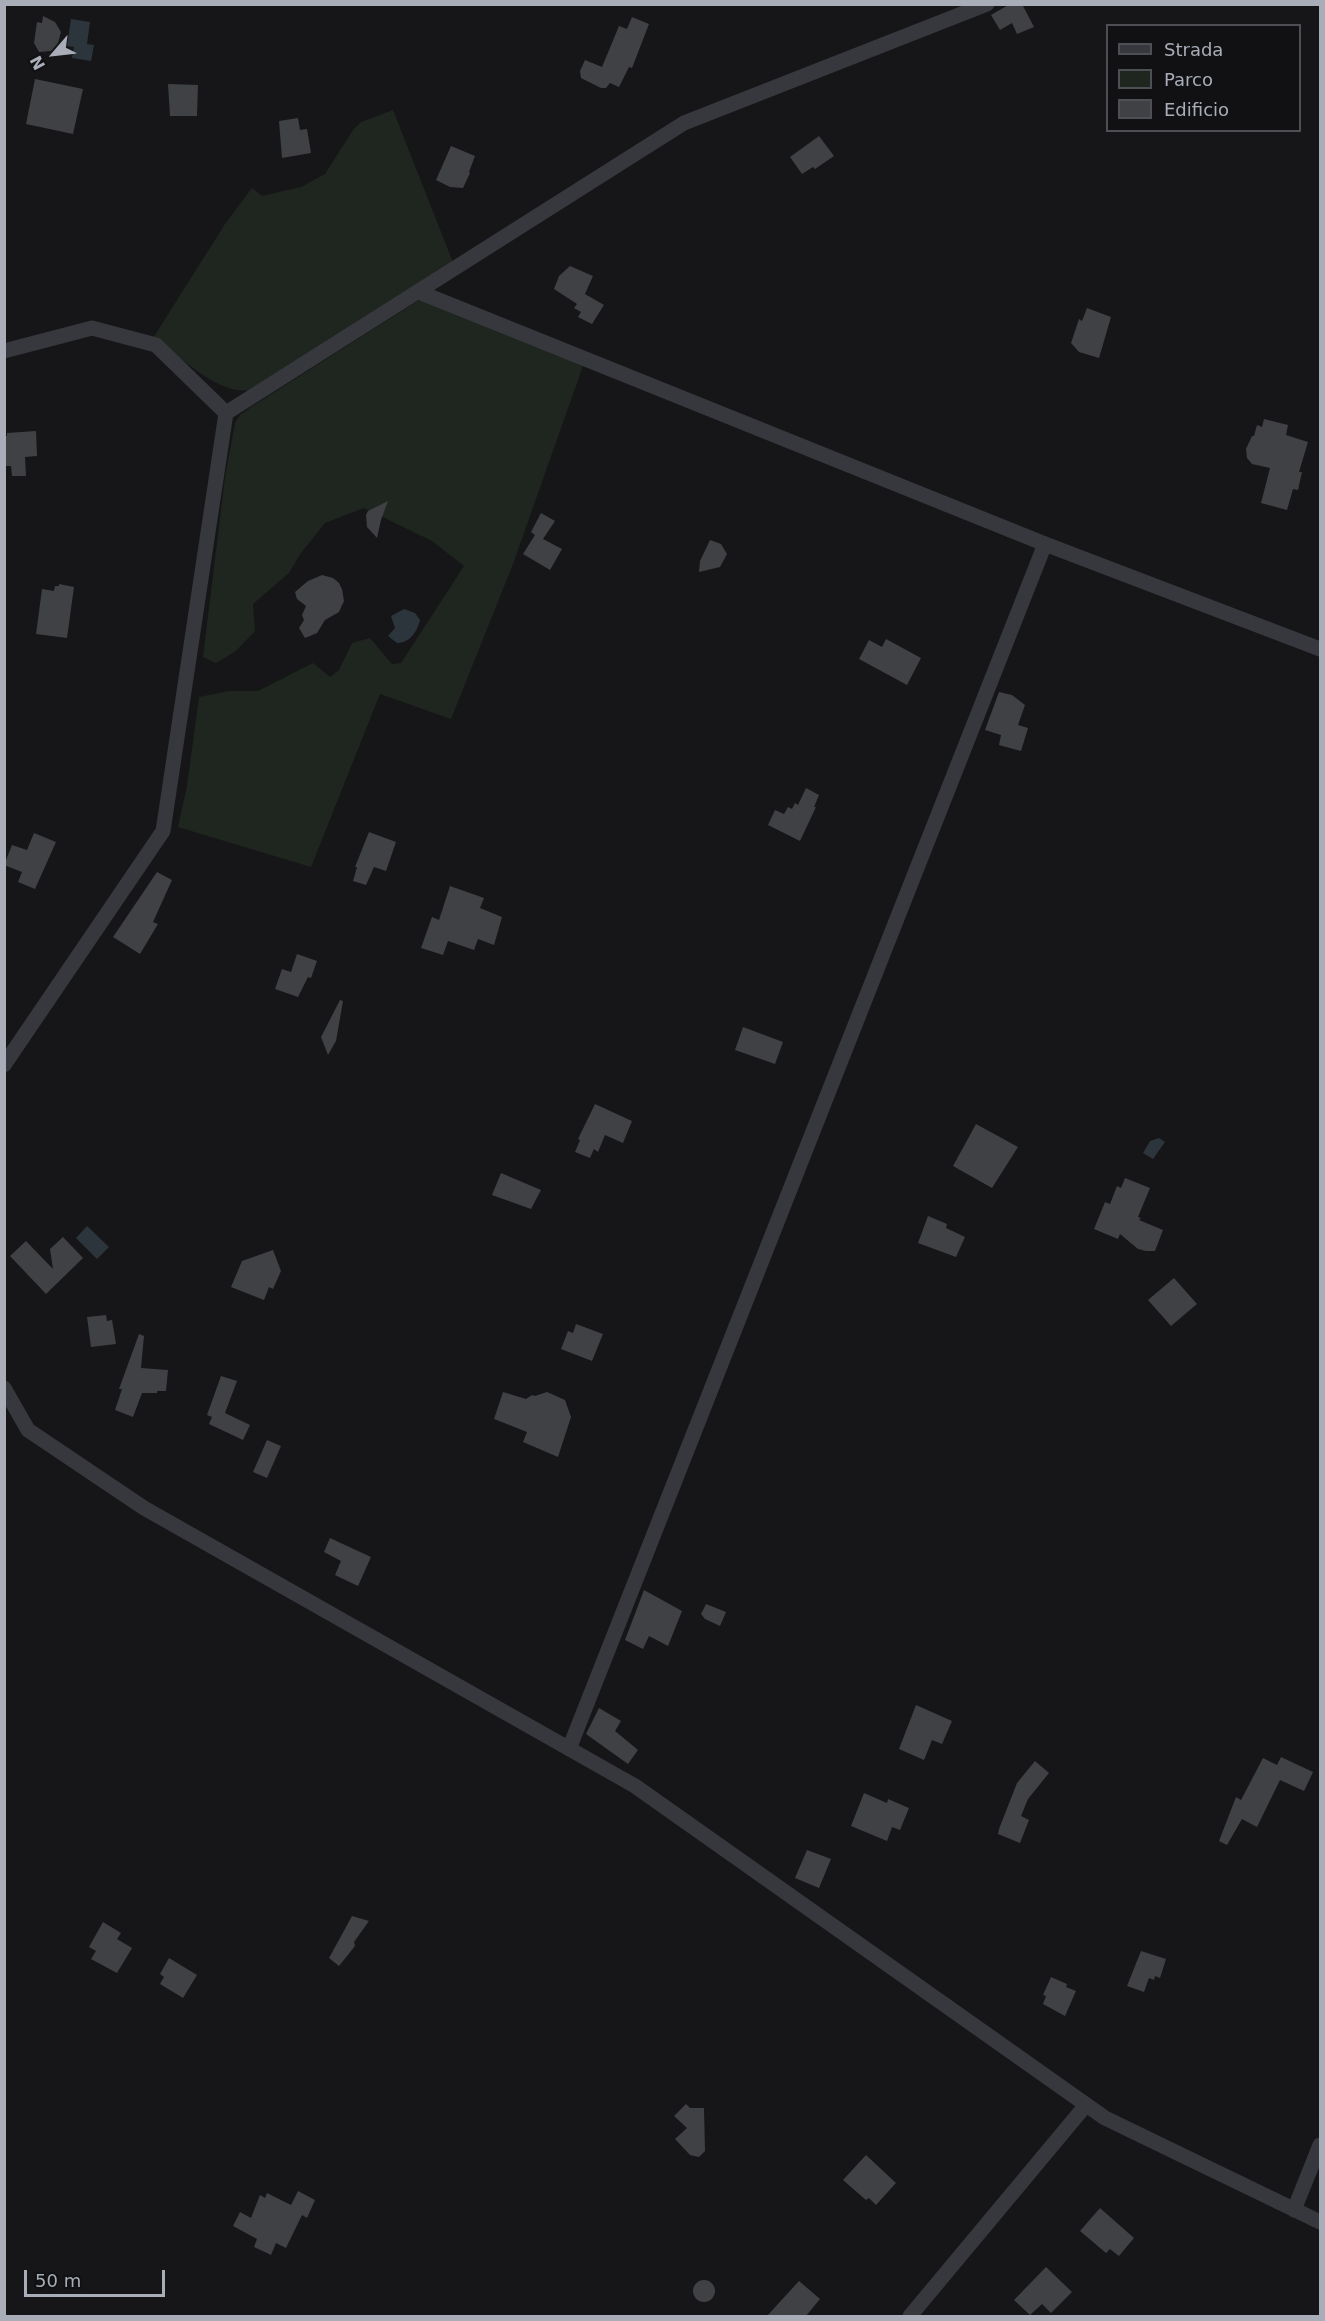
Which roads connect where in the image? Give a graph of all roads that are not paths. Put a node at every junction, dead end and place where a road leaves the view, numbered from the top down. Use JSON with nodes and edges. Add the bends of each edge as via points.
{"nodes":[{"id":1,"x":987,"y":4,"type":"edge"},
{"id":2,"x":419,"y":292,"type":"junction"},
{"id":3,"x":4,"y":351,"type":"edge"},
{"id":4,"x":226,"y":413,"type":"junction"},
{"id":5,"x":1045,"y":544,"type":"junction"},
{"id":6,"x":1320,"y":649,"type":"edge"},
{"id":7,"x":4,"y":1065,"type":"edge"},
{"id":8,"x":4,"y":1388,"type":"edge"},
{"id":9,"x":569,"y":1749,"type":"junction"},
{"id":10,"x":1086,"y":2105,"type":"junction"},
{"id":11,"x":1320,"y":2145,"type":"edge"},
{"id":12,"x":1294,"y":2210,"type":"junction"},
{"id":13,"x":1320,"y":2222,"type":"edge"},
{"id":14,"x":910,"y":2316,"type":"edge"}],
"edges":[{"from":1,"to":2,"type":"street","via":[[684,123]]},
{"from":2,"to":4,"type":"street"},
{"from":2,"to":5,"type":"street"},
{"from":3,"to":4,"type":"street","via":[[92,328],[156,345]]},
{"from":4,"to":7,"type":"street","via":[[163,831]]},
{"from":5,"to":6,"type":"street"},
{"from":5,"to":9,"type":"street"},
{"from":8,"to":9,"type":"street","via":[[28,1430],[144,1508]]},
{"from":9,"to":10,"type":"street","via":[[635,1786]]},
{"from":10,"to":12,"type":"street","via":[[1105,2118]]},
{"from":10,"to":14,"type":"street"},
{"from":11,"to":12,"type":"street"},
{"from":12,"to":13,"type":"street"}]}
